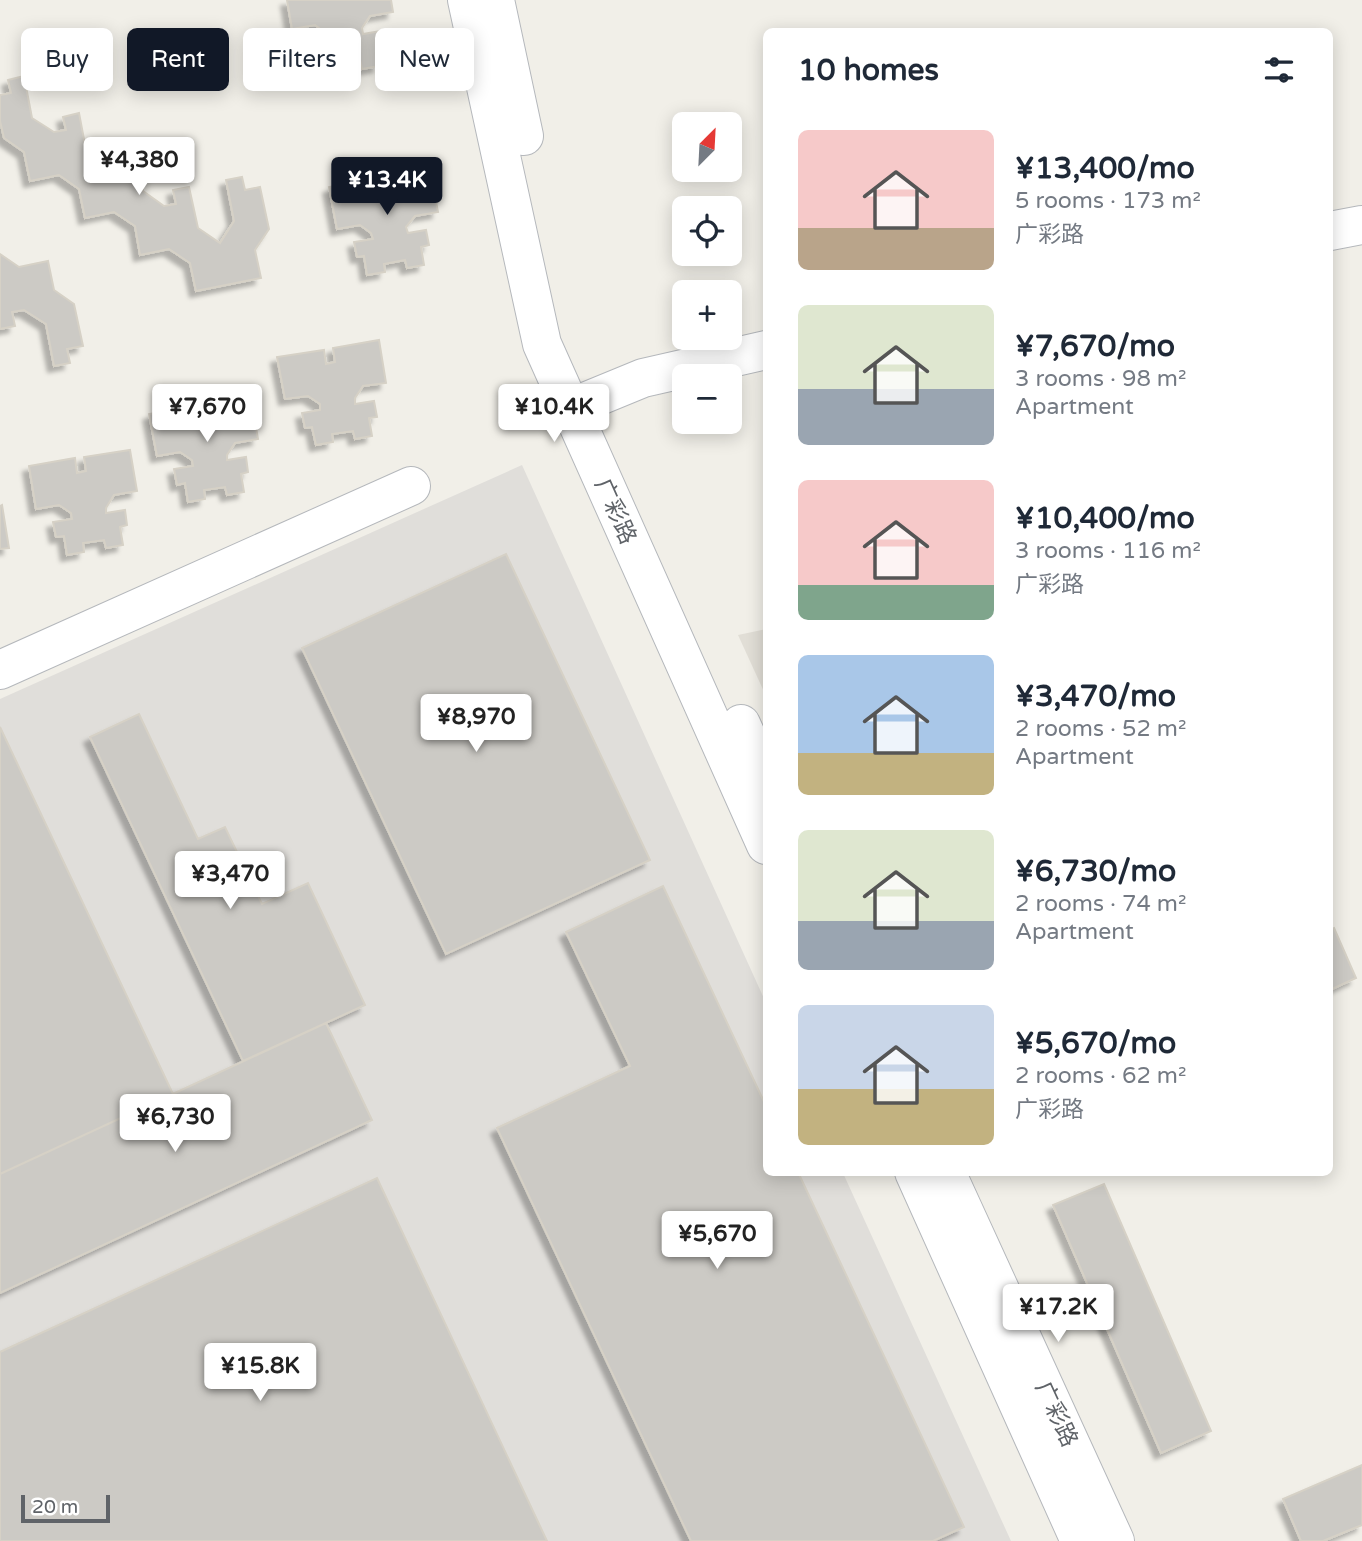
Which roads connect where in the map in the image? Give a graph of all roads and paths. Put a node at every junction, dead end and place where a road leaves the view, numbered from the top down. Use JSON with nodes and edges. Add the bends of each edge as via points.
{"nodes":[{"id":1,"x":467,"y":0,"type":"edge"},
{"id":2,"x":495,"y":0,"type":"edge"},
{"id":3,"x":1362,"y":225,"type":"edge"},
{"id":4,"x":1333,"y":230,"type":"edge"},
{"id":5,"x":763,"y":351,"type":"edge"},
{"id":6,"x":581,"y":402,"type":"junction"},
{"id":7,"x":411,"y":486,"type":"dead end"},
{"id":8,"x":0,"y":670,"type":"edge"},
{"id":9,"x":763,"y":773,"type":"edge"},
{"id":10,"x":763,"y":838,"type":"edge"},
{"id":11,"x":916,"y":1176,"type":"edge"},
{"id":12,"x":948,"y":1176,"type":"edge"},
{"id":13,"x":1080,"y":1541,"type":"edge"},
{"id":14,"x":1115,"y":1541,"type":"edge"}],
"edges":[{"from":1,"to":6,"type":"street","name":"广彩路","via":[[542,344]]},
{"from":2,"to":6,"type":"street","name":"广彩路"},
{"from":3,"to":4,"type":"street"},
{"from":5,"to":6,"type":"street","via":[[643,378]]},
{"from":6,"to":9,"type":"street","name":"广彩路"},
{"from":6,"to":10,"type":"street","name":"广彩路"},
{"from":7,"to":8,"type":"street"},
{"from":11,"to":13,"type":"street","name":"广彩路"},
{"from":12,"to":14,"type":"street","name":"广彩路"}]}
